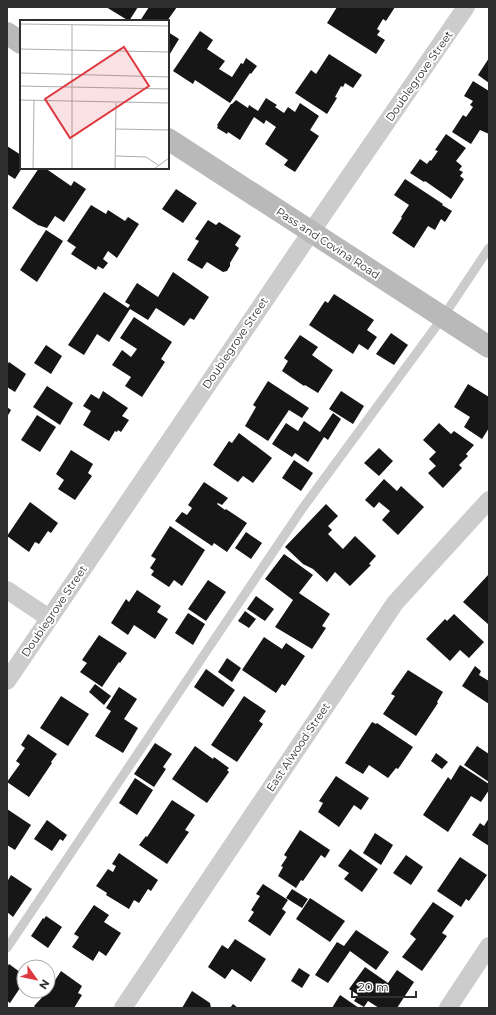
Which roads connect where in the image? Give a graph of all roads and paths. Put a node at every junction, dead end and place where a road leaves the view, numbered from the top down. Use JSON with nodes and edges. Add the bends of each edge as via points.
{"nodes":[{"id":1,"x":466,"y":7,"type":"edge"},
{"id":2,"x":7,"y":34,"type":"edge"},
{"id":3,"x":20,"y":42,"type":"edge"},
{"id":4,"x":169,"y":140,"type":"edge"},
{"id":5,"x":311,"y":232,"type":"junction"},
{"id":6,"x":489,"y":248,"type":"edge"},
{"id":7,"x":443,"y":317,"type":"junction"},
{"id":8,"x":489,"y":347,"type":"edge"},
{"id":9,"x":489,"y":500,"type":"edge"},
{"id":10,"x":7,"y":590,"type":"edge"},
{"id":11,"x":49,"y":618,"type":"junction"},
{"id":12,"x":7,"y":681,"type":"edge"},
{"id":13,"x":489,"y":946,"type":"edge"},
{"id":14,"x":7,"y":948,"type":"edge"},
{"id":15,"x":124,"y":1008,"type":"edge"},
{"id":16,"x":448,"y":1008,"type":"edge"}],
"edges":[{"from":1,"to":5,"type":"street","name":"Doublegrove Street"},
{"from":2,"to":3,"type":"street"},
{"from":4,"to":5,"type":"street","name":"Pass and Covina Road"},
{"from":5,"to":7,"type":"street","name":"Pass and Covina Road"},
{"from":5,"to":11,"type":"street","name":"Doublegrove Street"},
{"from":6,"to":7,"type":"lane"},
{"from":7,"to":8,"type":"street","name":"Pass and Covina Road"},
{"from":7,"to":14,"type":"lane","via":[[302,509]]},
{"from":9,"to":15,"type":"street","name":"East Alwood Street","via":[[395,603]]},
{"from":10,"to":11,"type":"street"},
{"from":11,"to":12,"type":"street","name":"Doublegrove Street"},
{"from":13,"to":16,"type":"street"}]}
